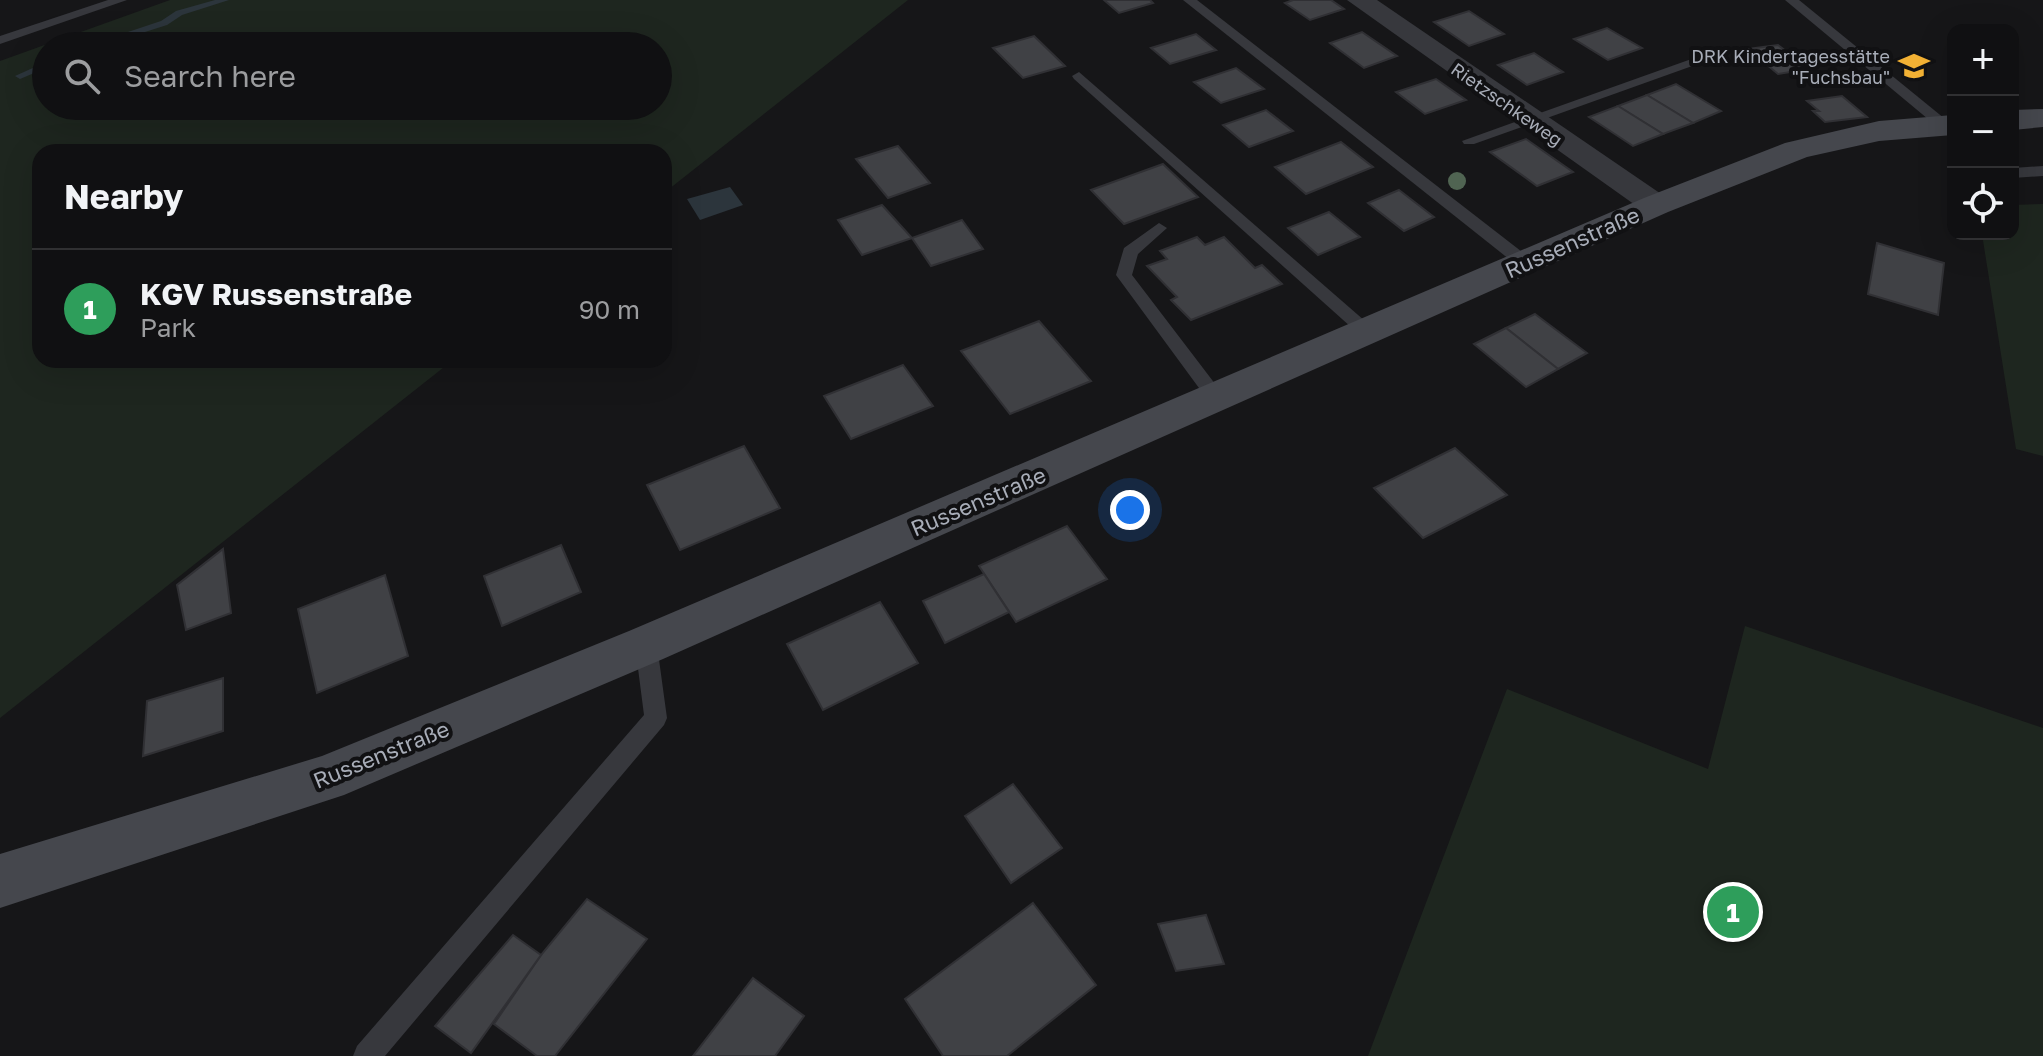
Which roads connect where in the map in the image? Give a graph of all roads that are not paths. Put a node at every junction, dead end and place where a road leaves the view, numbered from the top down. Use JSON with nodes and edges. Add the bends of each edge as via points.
{"nodes":[{"id":1,"x":121,"y":0,"type":"edge"},
{"id":2,"x":1189,"y":0,"type":"edge"},
{"id":3,"x":1360,"y":0,"type":"edge"},
{"id":4,"x":1791,"y":0,"type":"edge"},
{"id":5,"x":0,"y":40,"type":"edge"},
{"id":6,"x":1702,"y":60,"type":"dead end"},
{"id":7,"x":1079,"y":76,"type":"dead end"},
{"id":8,"x":2043,"y":118,"type":"edge"},
{"id":9,"x":1529,"y":120,"type":"junction"},
{"id":10,"x":2019,"y":120,"type":"edge"},
{"id":11,"x":1947,"y":123,"type":"edge"},
{"id":12,"x":1947,"y":125,"type":"edge"},
{"id":13,"x":1469,"y":141,"type":"dead end"},
{"id":14,"x":2043,"y":171,"type":"edge"},
{"id":15,"x":2019,"y":173,"type":"edge"},
{"id":16,"x":1656,"y":205,"type":"junction"},
{"id":17,"x":1159,"y":228,"type":"dead end"},
{"id":18,"x":1525,"y":263,"type":"junction"},
{"id":19,"x":1367,"y":332,"type":"junction"},
{"id":20,"x":1216,"y":398,"type":"junction"},
{"id":21,"x":646,"y":645,"type":"junction"},
{"id":22,"x":0,"y":881,"type":"edge"},
{"id":23,"x":367,"y":1056,"type":"edge"}],
"edges":[{"from":1,"to":5,"type":"lane"},
{"from":2,"to":18,"type":"lane"},
{"from":3,"to":9,"type":"street","name":"Rietzschkeweg"},
{"from":4,"to":11,"type":"lane"},
{"from":6,"to":9,"type":"lane"},
{"from":7,"to":19,"type":"lane"},
{"from":8,"to":10,"type":"street"},
{"from":9,"to":13,"type":"lane"},
{"from":9,"to":16,"type":"street","name":"Rietzschkeweg"},
{"from":12,"to":16,"type":"street","name":"Russenstraße","via":[[1879,131],[1797,150]]},
{"from":14,"to":15,"type":"lane"},
{"from":16,"to":18,"type":"street","name":"Russenstraße"},
{"from":17,"to":20,"type":"lane","via":[[1130,252],[1124,275]]},
{"from":18,"to":19,"type":"street","name":"Russenstraße"},
{"from":19,"to":20,"type":"street","name":"Russenstraße"},
{"from":20,"to":21,"type":"street","name":"Russenstraße"},
{"from":21,"to":22,"type":"street","name":"Russenstraße","via":[[326,778]]},
{"from":21,"to":23,"type":"lane","via":[[656,718]]}]}
